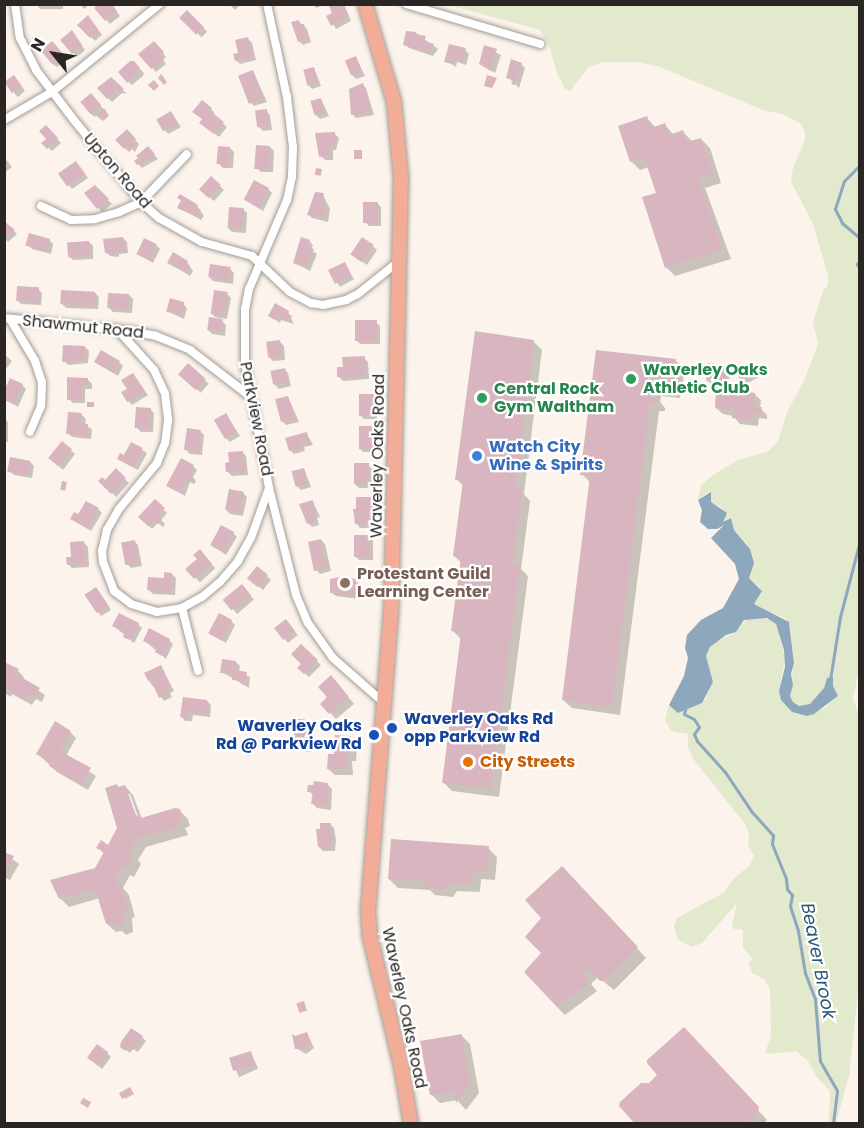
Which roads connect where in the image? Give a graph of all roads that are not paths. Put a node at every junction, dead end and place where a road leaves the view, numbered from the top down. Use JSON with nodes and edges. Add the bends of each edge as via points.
{"nodes":[{"id":1,"x":15,"y":4,"type":"edge"},
{"id":2,"x":160,"y":4,"type":"edge"},
{"id":3,"x":267,"y":4,"type":"edge"},
{"id":4,"x":365,"y":4,"type":"edge"},
{"id":5,"x":406,"y":4,"type":"edge"},
{"id":6,"x":540,"y":44,"type":"dead end"},
{"id":7,"x":52,"y":92,"type":"junction"},
{"id":8,"x":4,"y":120,"type":"edge"},
{"id":9,"x":187,"y":154,"type":"dead end"},
{"id":10,"x":141,"y":202,"type":"junction"},
{"id":11,"x":41,"y":206,"type":"dead end"},
{"id":12,"x":259,"y":261,"type":"junction"},
{"id":13,"x":400,"y":261,"type":"junction"},
{"id":14,"x":7,"y":319,"type":"edge"},
{"id":15,"x":118,"y":330,"type":"junction"},
{"id":16,"x":251,"y":397,"type":"junction"},
{"id":17,"x":30,"y":432,"type":"dead end"},
{"id":18,"x":269,"y":488,"type":"junction"},
{"id":19,"x":182,"y":608,"type":"junction"},
{"id":20,"x":198,"y":671,"type":"dead end"},
{"id":21,"x":382,"y":701,"type":"junction"},
{"id":22,"x":411,"y":1124,"type":"edge"}],
"edges":[{"from":1,"to":7,"type":"street","name":"Upton Road","via":[[20,38]]},
{"from":2,"to":7,"type":"street"},
{"from":3,"to":12,"type":"street","name":"Parkview Road","via":[[287,97],[292,170],[287,200]]},
{"from":4,"to":13,"type":"main road","name":"Waverley Oaks Road","via":[[392,92],[399,133]]},
{"from":5,"to":6,"type":"street"},
{"from":7,"to":8,"type":"street"},
{"from":7,"to":10,"type":"street","name":"Upton Road"},
{"from":9,"to":10,"type":"street"},
{"from":10,"to":11,"type":"street","via":[[82,221],[62,218]]},
{"from":10,"to":12,"type":"street","name":"Upton Road","via":[[185,235],[245,252]]},
{"from":12,"to":13,"type":"street","name":"Upton Road","via":[[290,292],[322,305],[358,294]]},
{"from":12,"to":16,"type":"street","name":"Parkview Road","via":[[245,309],[244,363]]},
{"from":13,"to":21,"type":"main road","name":"Waverley Oaks Road","via":[[391,612]]},
{"from":14,"to":15,"type":"street","name":"Shawmut Road"},
{"from":14,"to":17,"type":"street","via":[[35,361],[42,382],[41,406]]},
{"from":15,"to":16,"type":"street","name":"Shawmut Road","via":[[173,341]]},
{"from":15,"to":19,"type":"street","via":[[147,360],[160,381],[167,407],[167,432],[157,463],[107,530],[102,551],[105,572],[114,591],[131,604],[157,612]]},
{"from":16,"to":18,"type":"street","name":"Parkview Road"},
{"from":18,"to":19,"type":"street","via":[[238,561],[211,590]]},
{"from":18,"to":21,"type":"street","name":"Parkview Road","via":[[296,595],[308,623],[333,658]]},
{"from":19,"to":20,"type":"street"},
{"from":21,"to":22,"type":"main road","name":"Waverley Oaks Road","via":[[368,911],[370,937]]}]}
